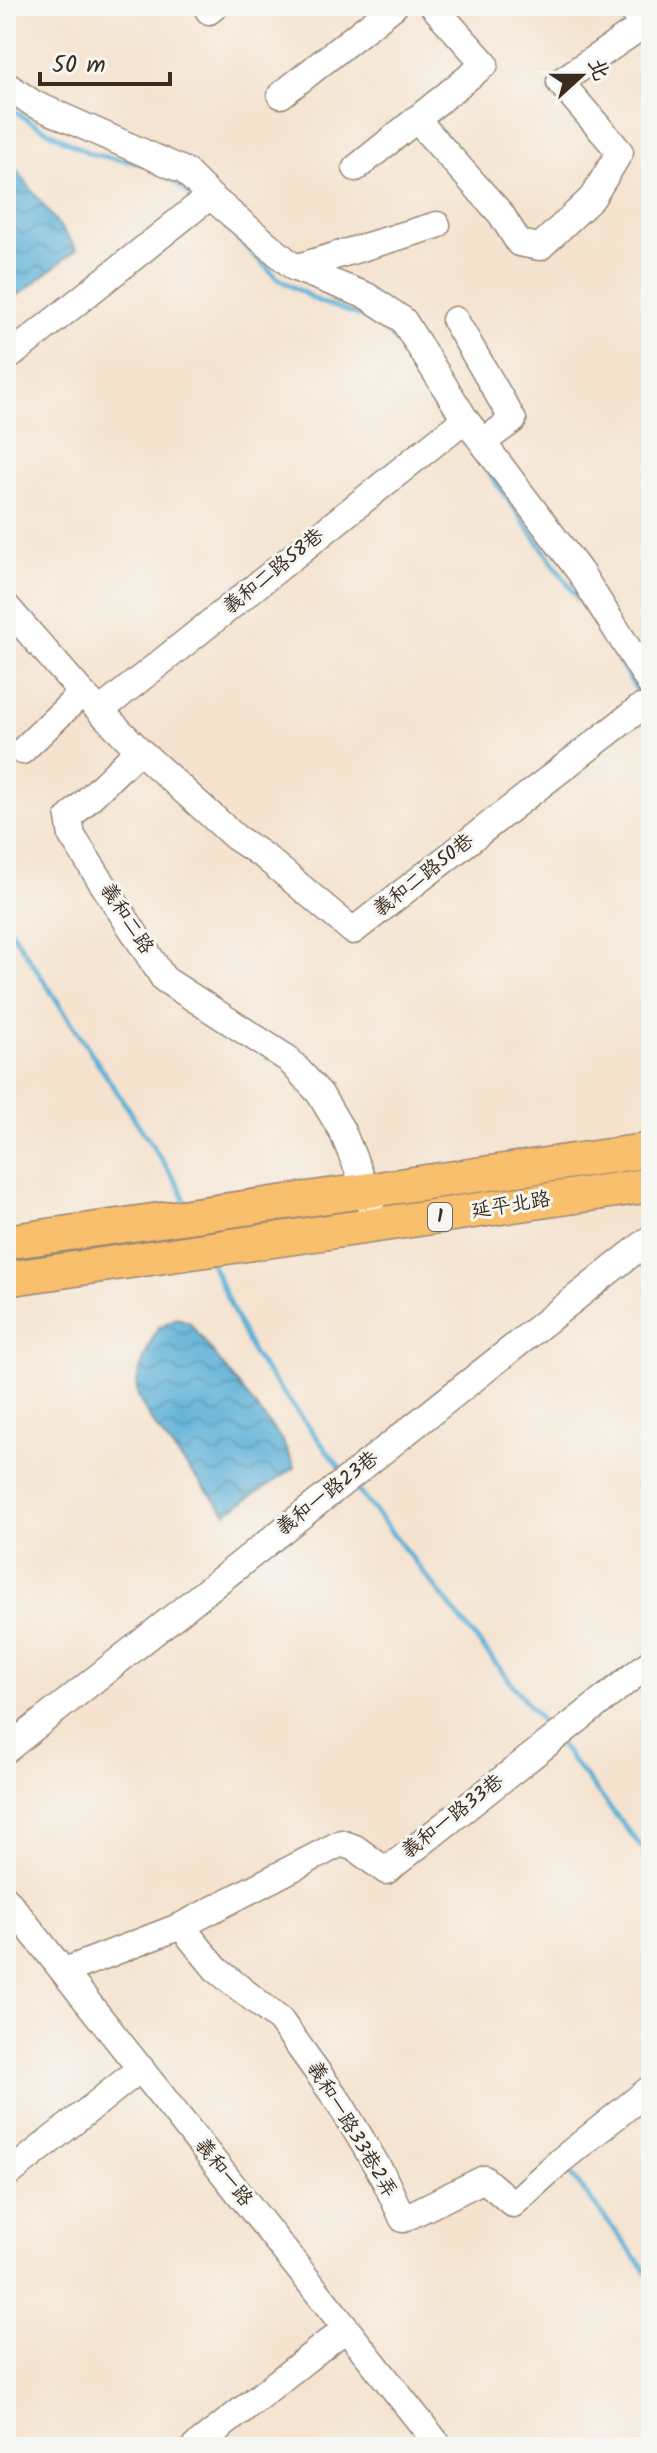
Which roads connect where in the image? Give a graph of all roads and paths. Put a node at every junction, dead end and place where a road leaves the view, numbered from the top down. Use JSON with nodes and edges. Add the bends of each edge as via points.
{"nodes":[{"id":1,"x":394,"y":6,"type":"edge"},
{"id":2,"x":433,"y":6,"type":"edge"},
{"id":3,"x":641,"y":21,"type":"edge"},
{"id":4,"x":6,"y":85,"type":"edge"},
{"id":5,"x":281,"y":95,"type":"dead end"},
{"id":6,"x":416,"y":119,"type":"junction"},
{"id":7,"x":356,"y":168,"type":"dead end"},
{"id":8,"x":202,"y":203,"type":"junction"},
{"id":9,"x":437,"y":225,"type":"dead end"},
{"id":10,"x":295,"y":268,"type":"junction"},
{"id":11,"x":455,"y":320,"type":"dead end"},
{"id":12,"x":6,"y":359,"type":"edge"},
{"id":13,"x":458,"y":425,"type":"junction"},
{"id":14,"x":483,"y":442,"type":"junction"},
{"id":15,"x":6,"y":606,"type":"edge"},
{"id":16,"x":645,"y":696,"type":"edge"},
{"id":17,"x":91,"y":702,"type":"junction"},
{"id":18,"x":139,"y":750,"type":"junction"},
{"id":19,"x":22,"y":751,"type":"dead end"},
{"id":20,"x":651,"y":1150,"type":"edge"},
{"id":21,"x":651,"y":1185,"type":"edge"},
{"id":22,"x":367,"y":1191,"type":"junction"},
{"id":23,"x":375,"y":1227,"type":"junction"},
{"id":24,"x":651,"y":1238,"type":"edge"},
{"id":25,"x":6,"y":1242,"type":"edge"},
{"id":26,"x":6,"y":1279,"type":"edge"},
{"id":27,"x":651,"y":1662,"type":"edge"},
{"id":28,"x":6,"y":1750,"type":"edge"},
{"id":29,"x":6,"y":1899,"type":"edge"},
{"id":30,"x":181,"y":1926,"type":"junction"},
{"id":31,"x":65,"y":1971,"type":"junction"},
{"id":32,"x":141,"y":2068,"type":"junction"},
{"id":33,"x":651,"y":2088,"type":"edge"},
{"id":34,"x":6,"y":2176,"type":"edge"},
{"id":35,"x":345,"y":2329,"type":"junction"},
{"id":36,"x":195,"y":2447,"type":"edge"},
{"id":37,"x":440,"y":2447,"type":"edge"}],
"edges":[{"from":1,"to":5,"type":"street"},
{"from":2,"to":6,"type":"street","via":[[485,64]]},
{"from":3,"to":6,"type":"street","via":[[560,82],[620,152],[592,198],[540,247],[519,243],[501,214]]},
{"from":4,"to":8,"type":"street","via":[[34,104],[185,171]]},
{"from":6,"to":7,"type":"street"},
{"from":8,"to":10,"type":"street"},
{"from":8,"to":12,"type":"street"},
{"from":9,"to":10,"type":"street"},
{"from":10,"to":13,"type":"street","via":[[367,296],[403,320]]},
{"from":11,"to":14,"type":"street","via":[[513,420]]},
{"from":13,"to":14,"type":"street"},
{"from":13,"to":17,"type":"street","name":"義和二路58巷"},
{"from":14,"to":16,"type":"street","via":[[580,572]]},
{"from":15,"to":17,"type":"street"},
{"from":16,"to":18,"type":"street","name":"義和二路50巷","via":[[353,931],[235,837]]},
{"from":17,"to":18,"type":"street"},
{"from":17,"to":19,"type":"street","name":"義和二路58巷"},
{"from":18,"to":22,"type":"street","name":"義和二路","via":[[69,818],[72,836],[164,979],[288,1059],[320,1094]]},
{"from":20,"to":22,"type":"main road","name":"延平北路","number":"1"},
{"from":21,"to":23,"type":"main road","name":"延平北路","number":"1"},
{"from":22,"to":23,"type":"street","name":"義和二路"},
{"from":22,"to":25,"type":"main road","name":"延平北路","number":"1"},
{"from":23,"to":26,"type":"main road","name":"延平北路","number":"1"},
{"from":24,"to":28,"type":"street","name":"義和一路23巷"},
{"from":27,"to":30,"type":"street","name":"義和一路33巷","via":[[386,1871],[341,1843]]},
{"from":29,"to":31,"type":"street","name":"義和一路"},
{"from":30,"to":31,"type":"street","name":"義和一路33巷"},
{"from":30,"to":33,"type":"street","name":"義和一路33巷2弄","via":[[216,1969],[280,2020],[339,2102],[403,2219],[484,2179],[513,2204]]},
{"from":31,"to":32,"type":"street","name":"義和一路"},
{"from":32,"to":34,"type":"street"},
{"from":32,"to":35,"type":"street","name":"義和一路"},
{"from":35,"to":36,"type":"street"},
{"from":35,"to":37,"type":"street","name":"義和一路"}]}
